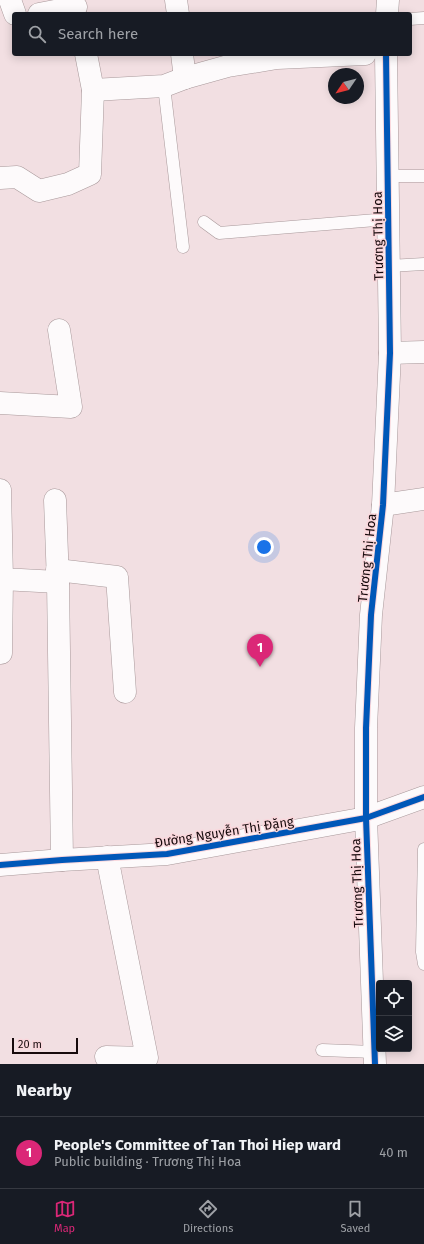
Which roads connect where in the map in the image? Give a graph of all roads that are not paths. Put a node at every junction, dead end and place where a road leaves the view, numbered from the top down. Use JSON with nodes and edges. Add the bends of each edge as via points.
{"nodes":[{"id":1,"x":10,"y":0,"type":"edge"},
{"id":2,"x":176,"y":0,"type":"edge"},
{"id":3,"x":388,"y":0,"type":"edge"},
{"id":4,"x":76,"y":7,"type":"edge"},
{"id":5,"x":14,"y":12,"type":"edge"},
{"id":6,"x":50,"y":12,"type":"edge"},
{"id":7,"x":178,"y":12,"type":"edge"},
{"id":8,"x":388,"y":12,"type":"edge"},
{"id":9,"x":424,"y":18,"type":"edge"},
{"id":10,"x":412,"y":19,"type":"edge"},
{"id":11,"x":86,"y":56,"type":"edge"},
{"id":12,"x":182,"y":56,"type":"edge"},
{"id":13,"x":321,"y":56,"type":"edge"},
{"id":14,"x":386,"y":56,"type":"edge"},
{"id":15,"x":185,"y":78,"type":"junction"},
{"id":16,"x":164,"y":86,"type":"junction"},
{"id":17,"x":93,"y":90,"type":"junction"},
{"id":18,"x":388,"y":176,"type":"junction"},
{"id":19,"x":424,"y":176,"type":"edge"},
{"id":20,"x":0,"y":178,"type":"edge"},
{"id":21,"x":388,"y":220,"type":"junction"},
{"id":22,"x":204,"y":222,"type":"dead end"},
{"id":23,"x":183,"y":247,"type":"dead end"},
{"id":24,"x":424,"y":264,"type":"edge"},
{"id":25,"x":389,"y":266,"type":"junction"},
{"id":26,"x":59,"y":330,"type":"dead end"},
{"id":27,"x":424,"y":352,"type":"edge"},
{"id":28,"x":390,"y":353,"type":"junction"},
{"id":29,"x":0,"y":403,"type":"edge"},
{"id":30,"x":0,"y":490,"type":"edge"},
{"id":31,"x":424,"y":499,"type":"edge"},
{"id":32,"x":55,"y":500,"type":"dead end"},
{"id":33,"x":383,"y":505,"type":"junction"},
{"id":34,"x":58,"y":576,"type":"junction"},
{"id":35,"x":2,"y":579,"type":"junction"},
{"id":36,"x":1,"y":653,"type":"edge"},
{"id":37,"x":125,"y":692,"type":"dead end"},
{"id":38,"x":424,"y":797,"type":"edge"},
{"id":39,"x":366,"y":818,"type":"junction"},
{"id":40,"x":424,"y":849,"type":"edge"},
{"id":41,"x":107,"y":857,"type":"junction"},
{"id":42,"x":62,"y":860,"type":"junction"},
{"id":43,"x":0,"y":865,"type":"edge"},
{"id":44,"x":424,"y":964,"type":"edge"},
{"id":45,"x":322,"y":1050,"type":"dead end"},
{"id":46,"x":106,"y":1057,"type":"dead end"},
{"id":47,"x":375,"y":1058,"type":"edge"},
{"id":48,"x":151,"y":1061,"type":"edge"}],
"edges":[{"from":1,"to":5,"type":"street"},
{"from":2,"to":7,"type":"street"},
{"from":3,"to":8,"type":"street"},
{"from":4,"to":6,"type":"street"},
{"from":9,"to":10,"type":"lane"},
{"from":11,"to":17,"type":"street"},
{"from":12,"to":15,"type":"street"},
{"from":13,"to":15,"type":"street","via":[[277,58],[228,66]]},
{"from":14,"to":18,"type":"street","name":"Trương Thị Hoa"},
{"from":15,"to":16,"type":"street"},
{"from":16,"to":17,"type":"street"},
{"from":16,"to":23,"type":"lane"},
{"from":17,"to":20,"type":"street","via":[[90,174],[68,184],[39,191],[17,177]]},
{"from":18,"to":19,"type":"lane"},
{"from":18,"to":21,"type":"street","name":"Trương Thị Hoa"},
{"from":21,"to":22,"type":"lane","via":[[218,233]]},
{"from":21,"to":25,"type":"street","name":"Trương Thị Hoa"},
{"from":24,"to":25,"type":"lane"},
{"from":25,"to":28,"type":"street","name":"Trương Thị Hoa"},
{"from":26,"to":29,"type":"street","via":[[71,407]]},
{"from":27,"to":28,"type":"street"},
{"from":28,"to":33,"type":"street","name":"Trương Thị Hoa"},
{"from":30,"to":35,"type":"street"},
{"from":31,"to":33,"type":"street"},
{"from":32,"to":34,"type":"street"},
{"from":33,"to":39,"type":"street","name":"Trương Thị Hoa","via":[[372,615],[366,728]]},
{"from":34,"to":35,"type":"street"},
{"from":34,"to":37,"type":"street","via":[[117,577]]},
{"from":34,"to":42,"type":"street"},
{"from":35,"to":36,"type":"street"},
{"from":38,"to":39,"type":"street","name":"Đường Nguyễn Thị Đặng"},
{"from":39,"to":41,"type":"street","name":"Đường Nguyễn Thị Đặng","via":[[166,854]]},
{"from":39,"to":47,"type":"street","name":"Trương Thị Hoa"},
{"from":40,"to":44,"type":"lane"},
{"from":41,"to":42,"type":"street","name":"Đường Nguyễn Thị Đặng"},
{"from":41,"to":48,"type":"street"},
{"from":42,"to":43,"type":"street","name":"Đường Nguyễn Thị Đặng"},
{"from":45,"to":47,"type":"lane"},
{"from":46,"to":48,"type":"street"}]}
